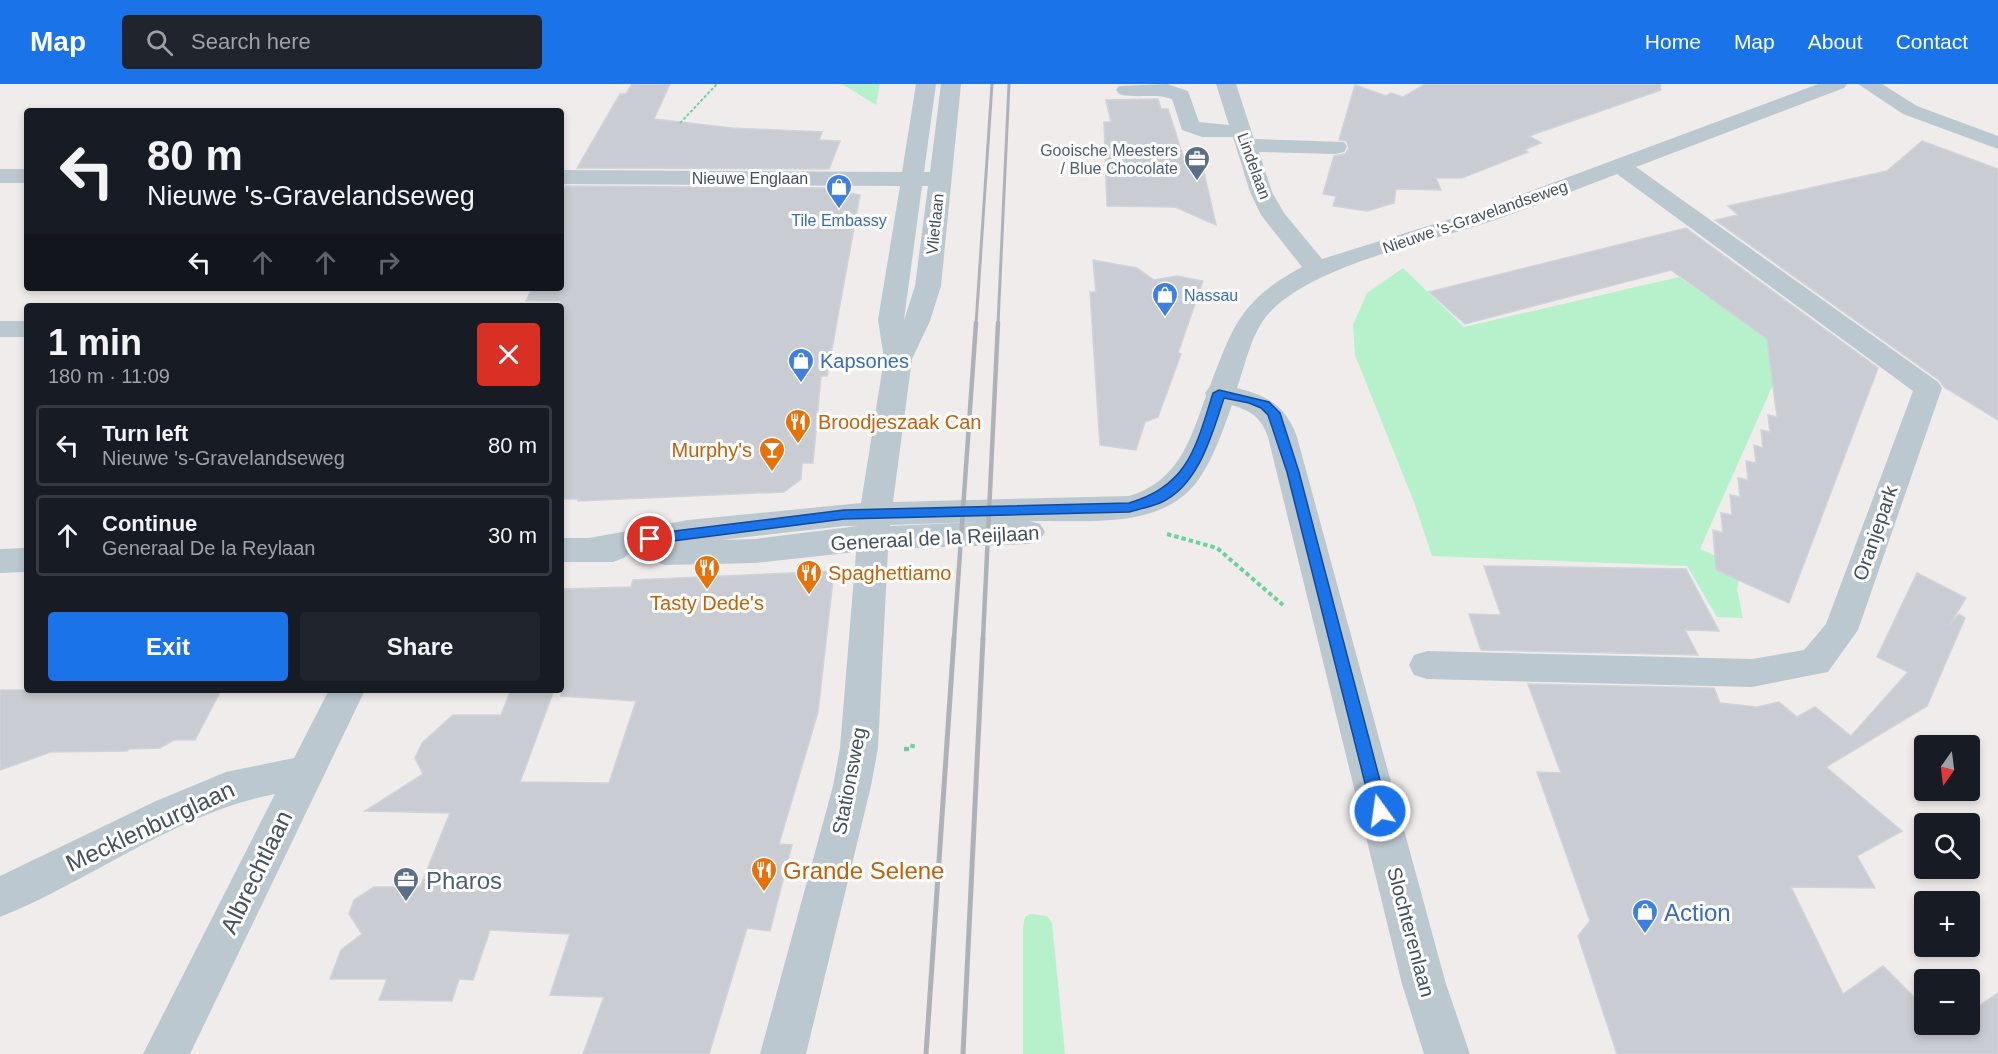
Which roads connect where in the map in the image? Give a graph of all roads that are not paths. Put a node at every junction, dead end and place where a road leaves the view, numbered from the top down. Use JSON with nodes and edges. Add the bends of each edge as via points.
{"nodes":[{"id":1,"x":926,"y":84,"type":"edge"},
{"id":2,"x":951,"y":84,"type":"edge"},
{"id":3,"x":1226,"y":84,"type":"edge"},
{"id":4,"x":1837,"y":84,"type":"edge"},
{"id":5,"x":1868,"y":84,"type":"edge"},
{"id":6,"x":1126,"y":90,"type":"dead end"},
{"id":7,"x":1244,"y":138,"type":"junction"},
{"id":8,"x":1998,"y":142,"type":"edge"},
{"id":9,"x":1336,"y":147,"type":"dead end"},
{"id":10,"x":1620,"y":166,"type":"junction"},
{"id":11,"x":0,"y":176,"type":"edge"},
{"id":12,"x":24,"y":176,"type":"edge"},
{"id":13,"x":564,"y":177,"type":"edge"},
{"id":14,"x":912,"y":178,"type":"junction"},
{"id":15,"x":940,"y":179,"type":"junction"},
{"id":16,"x":1317,"y":269,"type":"junction"},
{"id":17,"x":0,"y":329,"type":"edge"},
{"id":18,"x":24,"y":329,"type":"edge"},
{"id":19,"x":898,"y":359,"type":"junction"},
{"id":20,"x":1219,"y":393,"type":"junction"},
{"id":21,"x":1130,"y":518,"type":"joint"},
{"id":22,"x":874,"y":526,"type":"junction"},
{"id":23,"x":577,"y":549,"type":"edge"},
{"id":24,"x":24,"y":560,"type":"edge"},
{"id":25,"x":0,"y":561,"type":"edge"},
{"id":26,"x":1426,"y":666,"type":"dead end"},
{"id":27,"x":346,"y":693,"type":"edge"},
{"id":28,"x":306,"y":772,"type":"junction"},
{"id":29,"x":0,"y":897,"type":"edge"},
{"id":30,"x":166,"y":1054,"type":"edge"},
{"id":31,"x":783,"y":1054,"type":"edge"},
{"id":32,"x":1447,"y":1054,"type":"edge"}],
"edges":[{"from":1,"to":14,"type":"street","name":"Vlietlaan"},
{"from":2,"to":15,"type":"street","name":"Vlietlaan"},
{"from":3,"to":7,"type":"street","name":"Lindelaan"},
{"from":4,"to":10,"type":"street","name":"Nieuwe 's-Gravelandseweg"},
{"from":5,"to":8,"type":"street","via":[[1910,110]]},
{"from":6,"to":7,"type":"street","via":[[1174,92],[1181,95],[1189,126]]},
{"from":7,"to":9,"type":"street"},
{"from":7,"to":16,"type":"street","name":"Lindelaan","via":[[1273,215]]},
{"from":10,"to":16,"type":"street","name":"Nieuwe 's-Gravelandseweg","via":[[1490,214]]},
{"from":10,"to":26,"type":"street","name":"Oranjepark","via":[[1928,388],[1841,630],[1815,662],[1752,673]]},
{"from":11,"to":12,"type":"street"},
{"from":13,"to":14,"type":"street","name":"Nieuwe Englaan"},
{"from":14,"to":15,"type":"street","name":"Nieuwe Englaan"},
{"from":14,"to":19,"type":"street","name":"Vlietlaan","via":[[891,320]]},
{"from":15,"to":19,"type":"street","name":"Vlietlaan","via":[[928,286],[917,321]]},
{"from":16,"to":20,"type":"street","name":"Nieuwe 's-Gravelandseweg","via":[[1261,306],[1243,333]]},
{"from":17,"to":18,"type":"street"},
{"from":19,"to":22,"type":"street","name":"Vlietlaan"},
{"from":20,"to":21,"type":"street","name":"Nieuwe 's-Gravelandseweg","via":[[1203,445],[1202,475],[1191,498],[1173,514]]},
{"from":20,"to":32,"type":"street","name":"Slochterenlaan","via":[[1265,405],[1278,424],[1424,984]]},
{"from":21,"to":22,"type":"street","name":"Generaal de la Reijlaan"},
{"from":22,"to":23,"type":"street","name":"Generaal de la Reijlaan","via":[[721,553]]},
{"from":22,"to":31,"type":"street","name":"Stationsweg","via":[[859,748]]},
{"from":24,"to":25,"type":"street"},
{"from":27,"to":28,"type":"street","name":"Albrechtlaan"},
{"from":28,"to":29,"type":"street","name":"Mecklenburglaan","via":[[240,784],[170,813]]},
{"from":28,"to":30,"type":"street","name":"Albrechtlaan"}]}
